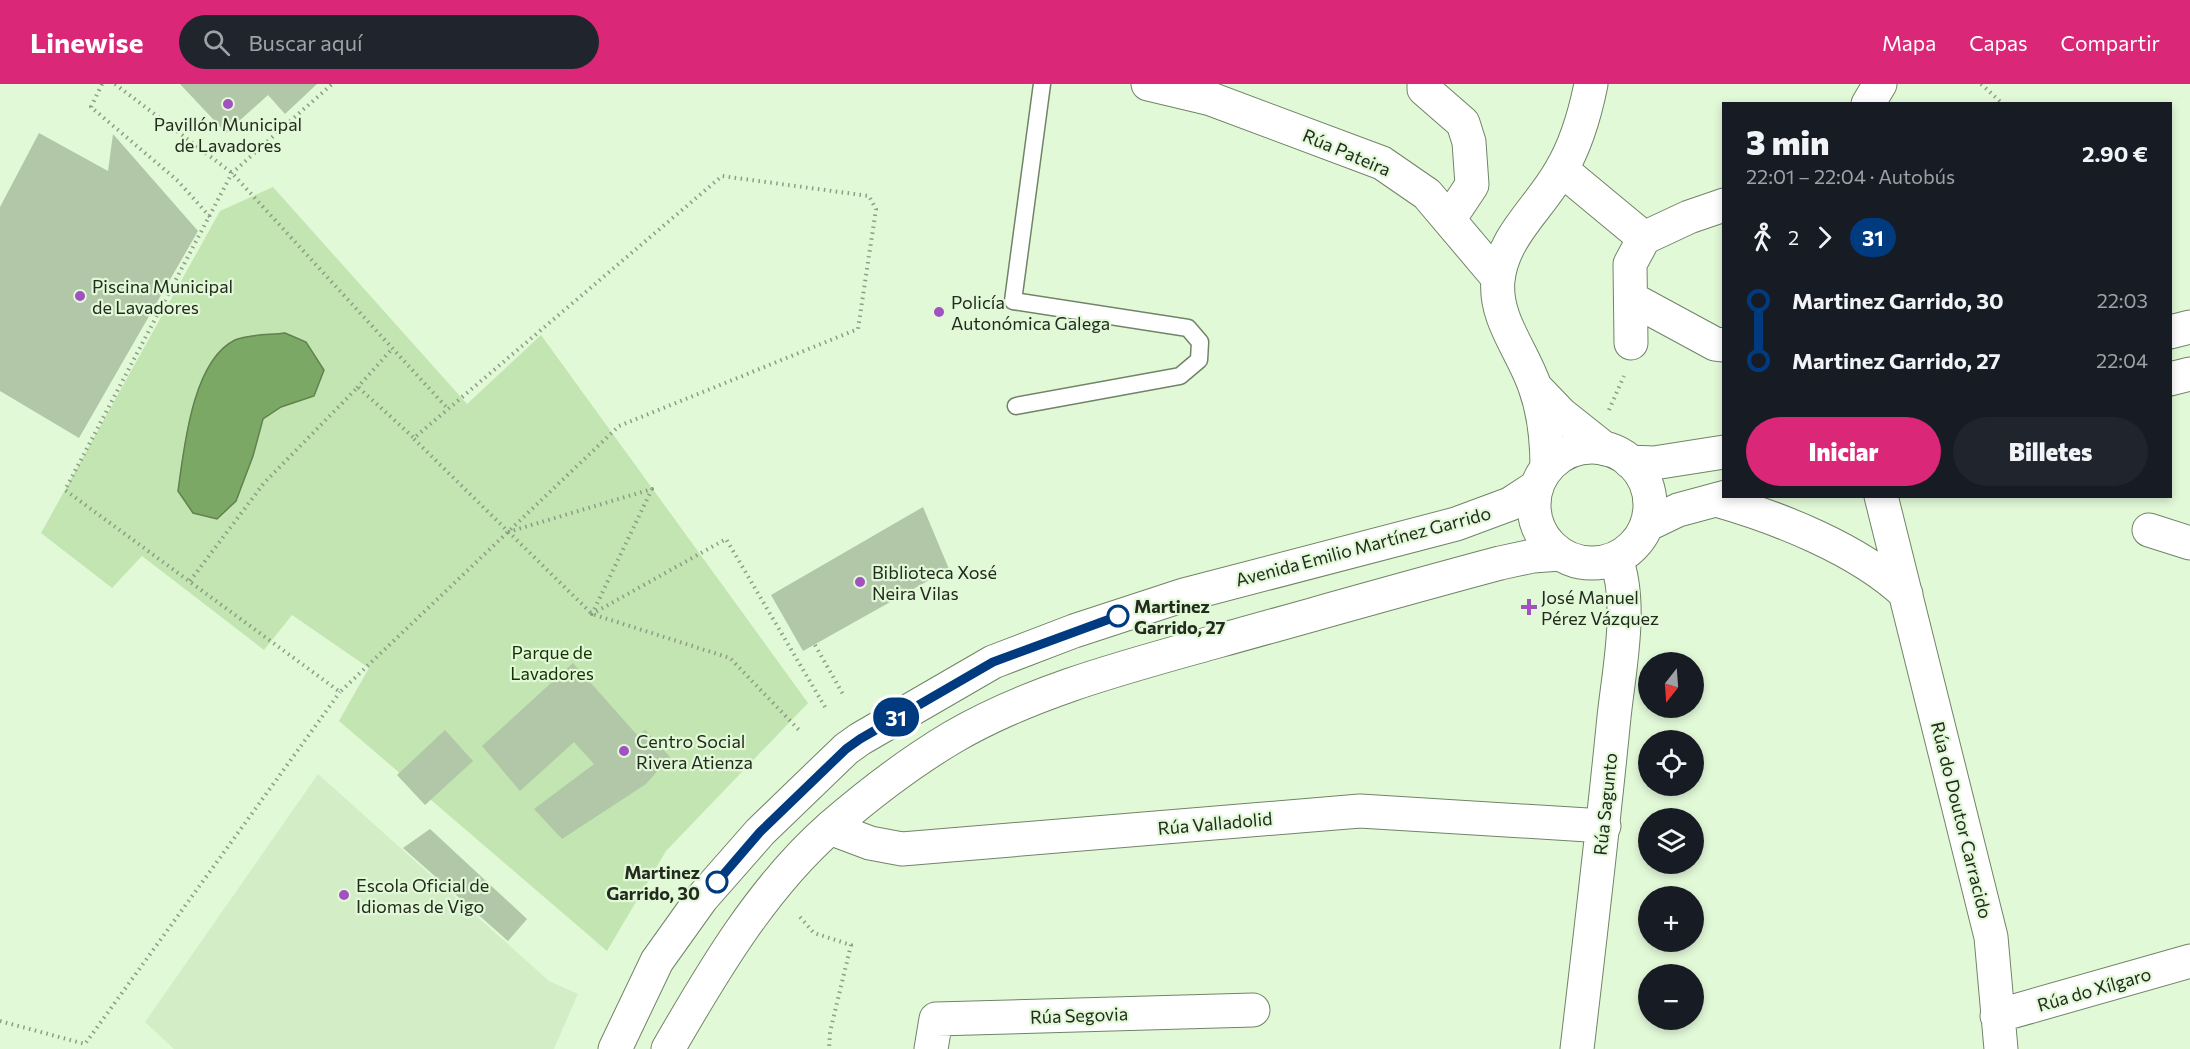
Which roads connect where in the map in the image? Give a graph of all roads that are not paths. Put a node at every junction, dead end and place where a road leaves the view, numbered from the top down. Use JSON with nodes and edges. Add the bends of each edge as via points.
{"nodes":[{"id":1,"x":1042,"y":84,"type":"edge"},
{"id":2,"x":1148,"y":84,"type":"edge"},
{"id":3,"x":1424,"y":84,"type":"edge"},
{"id":4,"x":1591,"y":84,"type":"edge"},
{"id":5,"x":1562,"y":170,"type":"junction"},
{"id":6,"x":1722,"y":206,"type":"edge"},
{"id":7,"x":1449,"y":218,"type":"junction"},
{"id":8,"x":1644,"y":238,"type":"junction"},
{"id":9,"x":1498,"y":278,"type":"junction"},
{"id":10,"x":1632,"y":299,"type":"junction"},
{"id":11,"x":2190,"y":327,"type":"edge"},
{"id":12,"x":2172,"y":332,"type":"edge"},
{"id":13,"x":1631,"y":343,"type":"road end"},
{"id":14,"x":1722,"y":345,"type":"edge"},
{"id":15,"x":2190,"y":374,"type":"edge"},
{"id":16,"x":2172,"y":378,"type":"edge"},
{"id":17,"x":1535,"y":387,"type":"junction"},
{"id":18,"x":1016,"y":406,"type":"dead end"},
{"id":19,"x":1722,"y":452,"type":"edge"},
{"id":20,"x":1618,"y":455,"type":"junction"},
{"id":21,"x":1542,"y":478,"type":"junction"},
{"id":22,"x":1723,"y":498,"type":"edge"},
{"id":23,"x":1882,"y":498,"type":"edge"},
{"id":24,"x":1647,"y":525,"type":"junction"},
{"id":25,"x":2149,"y":530,"type":"dead end"},
{"id":26,"x":2190,"y":543,"type":"edge"},
{"id":27,"x":1560,"y":554,"type":"junction"},
{"id":28,"x":1616,"y":559,"type":"junction"},
{"id":29,"x":1906,"y":594,"type":"junction"},
{"id":30,"x":1604,"y":826,"type":"junction"},
{"id":31,"x":830,"y":828,"type":"junction"},
{"id":32,"x":2190,"y":961,"type":"edge"},
{"id":33,"x":1253,"y":1010,"type":"dead end"},
{"id":34,"x":1997,"y":1016,"type":"junction"},
{"id":35,"x":615,"y":1049,"type":"edge"},
{"id":36,"x":668,"y":1049,"type":"edge"},
{"id":37,"x":931,"y":1049,"type":"edge"},
{"id":38,"x":1577,"y":1049,"type":"edge"},
{"id":39,"x":2001,"y":1049,"type":"edge"}],
"edges":[{"from":1,"to":18,"type":"lane","via":[[1013,301],[1188,328],[1200,342],[1199,360],[1180,376]]},
{"from":2,"to":7,"type":"street","name":"Rúa Pateira","via":[[1211,99],[1382,163],[1427,194]]},
{"from":3,"to":7,"type":"street","via":[[1424,89],[1463,123],[1469,142],[1472,185]]},
{"from":4,"to":5,"type":"street","via":[[1576,141]]},
{"from":5,"to":8,"type":"street"},
{"from":5,"to":9,"type":"street","via":[[1505,248]]},
{"from":6,"to":8,"type":"street"},
{"from":7,"to":9,"type":"street","name":"Rúa Pateira"},
{"from":8,"to":10,"type":"street","via":[[1630,264]]},
{"from":9,"to":17,"type":"street","via":[[1498,298],[1507,327]]},
{"from":10,"to":13,"type":"street"},
{"from":10,"to":14,"type":"street"},
{"from":11,"to":12,"type":"street"},
{"from":15,"to":16,"type":"street"},
{"from":17,"to":20,"type":"street","via":[[1560,414]]},
{"from":17,"to":21,"type":"street","via":[[1544,423]]},
{"from":19,"to":20,"type":"street","via":[[1664,462]]},
{"from":20,"to":21,"type":"street","via":[[1592,447],[1567,453]]},
{"from":20,"to":24,"type":"street","via":[[1645,480],[1650,502]]},
{"from":21,"to":27,"type":"street","via":[[1533,506],[1537,525]]},
{"from":21,"to":35,"type":"street","name":"Avenida Emilio Martínez Garrido","via":[[1510,504],[1456,524],[1184,595],[1074,631],[993,662],[860,739],[760,832],[702,898],[657,961]]},
{"from":22,"to":24,"type":"street","via":[[1678,510]]},
{"from":22,"to":29,"type":"street","via":[[1859,560],[1888,577]]},
{"from":23,"to":29,"type":"street","name":"Rúa do Doutor Carracido"},
{"from":24,"to":28,"type":"street","via":[[1629,551]]},
{"from":25,"to":26,"type":"street"},
{"from":27,"to":28,"type":"street","via":[[1578,562]]},
{"from":27,"to":31,"type":"street","via":[[1511,561],[1387,593],[1125,667],[1028,703],[954,737],[880,787]]},
{"from":28,"to":30,"type":"street","name":"Rúa Sagunto","via":[[1623,605]]},
{"from":29,"to":34,"type":"street","name":"Rúa do Doutor Carracido","via":[[1991,938]]},
{"from":30,"to":31,"type":"street","name":"Rúa Valladolid","via":[[1360,811],[902,849],[870,843]]},
{"from":30,"to":38,"type":"street","name":"Rúa Sagunto"},
{"from":31,"to":36,"type":"street","via":[[776,885],[707,982]]},
{"from":32,"to":34,"type":"street","name":"Rúa do Xílgaro"},
{"from":33,"to":37,"type":"street","name":"Rúa Segovia","via":[[936,1019]]},
{"from":34,"to":39,"type":"street","name":"Rúa do Doutor Carracido"}]}
